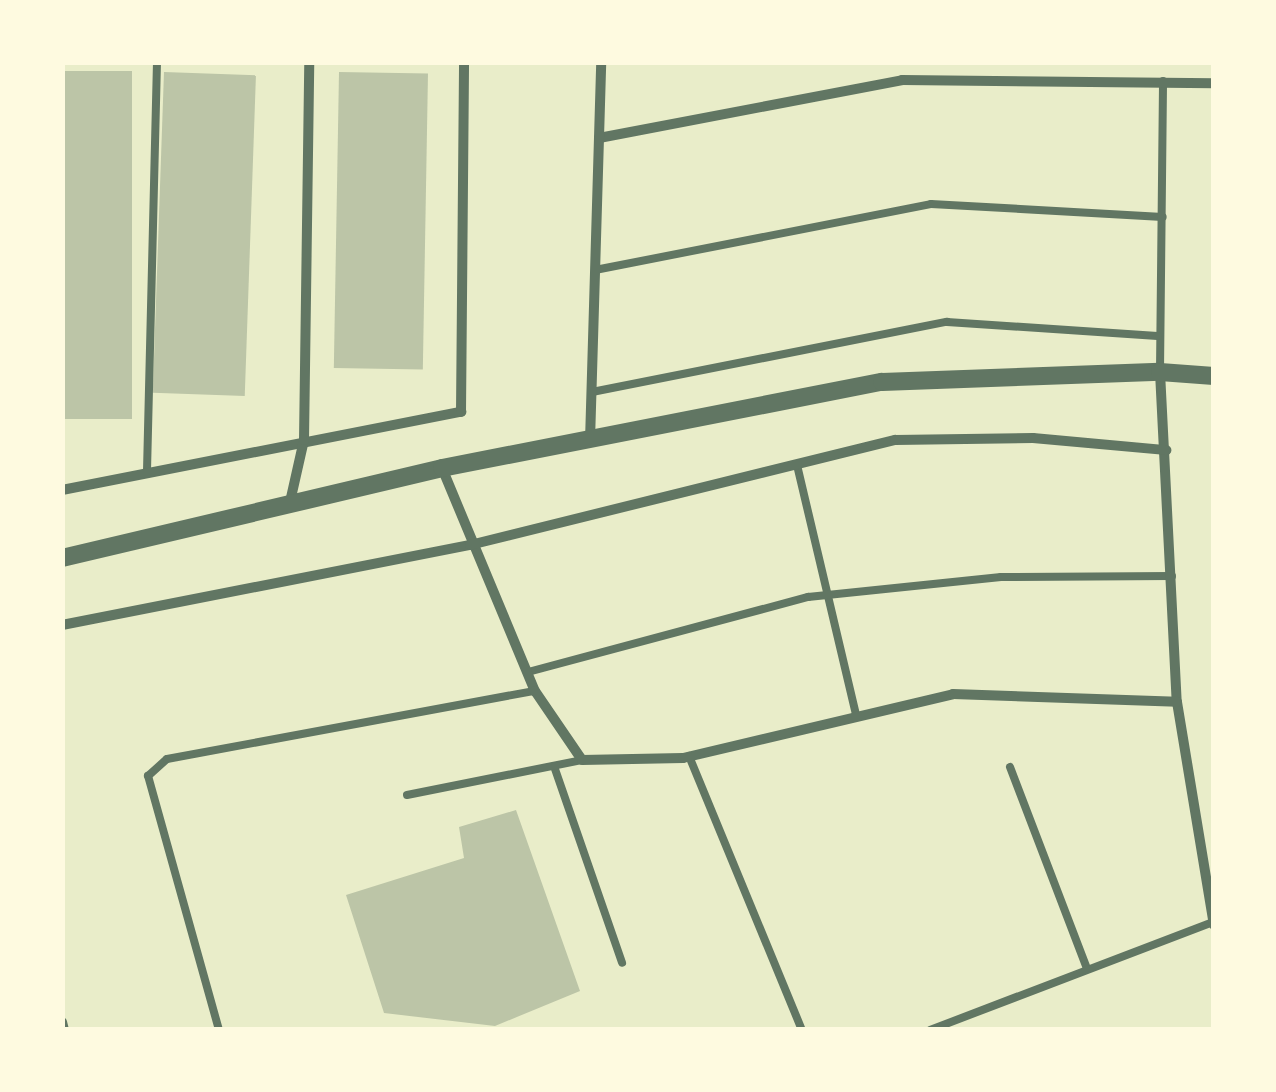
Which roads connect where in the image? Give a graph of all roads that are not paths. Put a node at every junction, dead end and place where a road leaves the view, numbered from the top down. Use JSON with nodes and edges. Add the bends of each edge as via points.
{"nodes":[{"id":1,"x":157,"y":62,"type":"edge"},
{"id":2,"x":309,"y":62,"type":"edge"},
{"id":3,"x":464,"y":62,"type":"edge"},
{"id":4,"x":601,"y":62,"type":"edge"},
{"id":5,"x":1163,"y":80,"type":"junction"},
{"id":6,"x":1214,"y":83,"type":"edge"},
{"id":7,"x":598,"y":138,"type":"junction"},
{"id":8,"x":1163,"y":217,"type":"junction"},
{"id":9,"x":595,"y":270,"type":"junction"},
{"id":10,"x":1158,"y":336,"type":"junction"},
{"id":11,"x":1160,"y":372,"type":"junction"},
{"id":12,"x":1214,"y":376,"type":"edge"},
{"id":13,"x":592,"y":392,"type":"junction"},
{"id":14,"x":304,"y":440,"type":"junction"},
{"id":15,"x":590,"y":442,"type":"junction"},
{"id":16,"x":1166,"y":450,"type":"junction"},
{"id":17,"x":797,"y":464,"type":"junction"},
{"id":18,"x":442,"y":468,"type":"junction"},
{"id":19,"x":147,"y":471,"type":"junction"},
{"id":20,"x":62,"y":490,"type":"edge"},
{"id":21,"x":290,"y":502,"type":"junction"},
{"id":22,"x":470,"y":546,"type":"junction"},
{"id":23,"x":62,"y":558,"type":"edge"},
{"id":24,"x":1172,"y":576,"type":"junction"},
{"id":25,"x":830,"y":596,"type":"junction"},
{"id":26,"x":62,"y":625,"type":"edge"},
{"id":27,"x":528,"y":672,"type":"junction"},
{"id":28,"x":536,"y":691,"type":"junction"},
{"id":29,"x":1177,"y":702,"type":"junction"},
{"id":30,"x":856,"y":715,"type":"junction"},
{"id":31,"x":689,"y":756,"type":"junction"},
{"id":32,"x":582,"y":760,"type":"junction"},
{"id":33,"x":1010,"y":767,"type":"dead end"},
{"id":34,"x":555,"y":769,"type":"junction"},
{"id":35,"x":407,"y":796,"type":"dead end"},
{"id":36,"x":1209,"y":882,"type":"edge"},
{"id":37,"x":1213,"y":924,"type":"edge"},
{"id":38,"x":622,"y":963,"type":"dead end"},
{"id":39,"x":1088,"y":970,"type":"junction"},
{"id":40,"x":218,"y":1030,"type":"edge"},
{"id":41,"x":802,"y":1030,"type":"edge"},
{"id":42,"x":930,"y":1030,"type":"edge"}],
"edges":[{"from":1,"to":19,"type":"lane"},
{"from":2,"to":14,"type":"street"},
{"from":3,"to":14,"type":"street","via":[[460,412]]},
{"from":4,"to":7,"type":"street"},
{"from":5,"to":6,"type":"street"},
{"from":5,"to":7,"type":"street","via":[[902,80]]},
{"from":5,"to":8,"type":"lane"},
{"from":7,"to":9,"type":"street"},
{"from":8,"to":9,"type":"lane","via":[[932,204]]},
{"from":8,"to":10,"type":"lane"},
{"from":9,"to":13,"type":"street"},
{"from":10,"to":11,"type":"lane"},
{"from":10,"to":13,"type":"lane","via":[[947,322]]},
{"from":11,"to":12,"type":"street"},
{"from":11,"to":15,"type":"street","via":[[882,382]]},
{"from":11,"to":16,"type":"street"},
{"from":13,"to":15,"type":"street"},
{"from":14,"to":19,"type":"street"},
{"from":14,"to":21,"type":"street"},
{"from":15,"to":18,"type":"street"},
{"from":16,"to":17,"type":"street","via":[[1033,438],[895,440]]},
{"from":16,"to":24,"type":"street"},
{"from":17,"to":22,"type":"street"},
{"from":17,"to":25,"type":"lane"},
{"from":18,"to":21,"type":"street"},
{"from":18,"to":22,"type":"street"},
{"from":19,"to":20,"type":"street"},
{"from":21,"to":23,"type":"street"},
{"from":22,"to":26,"type":"street"},
{"from":22,"to":27,"type":"street"},
{"from":24,"to":25,"type":"lane","via":[[1001,576]]},
{"from":24,"to":29,"type":"street"},
{"from":25,"to":27,"type":"lane"},
{"from":25,"to":30,"type":"lane"},
{"from":27,"to":28,"type":"street"},
{"from":28,"to":32,"type":"street"},
{"from":28,"to":40,"type":"lane","via":[[167,759],[148,776]]},
{"from":29,"to":30,"type":"street","via":[[999,691]]},
{"from":29,"to":36,"type":"street"},
{"from":30,"to":31,"type":"street"},
{"from":31,"to":32,"type":"street"},
{"from":31,"to":41,"type":"lane"},
{"from":32,"to":34,"type":"lane"},
{"from":33,"to":39,"type":"lane"},
{"from":34,"to":35,"type":"lane"},
{"from":34,"to":38,"type":"lane"},
{"from":36,"to":37,"type":"street"},
{"from":37,"to":39,"type":"lane"},
{"from":39,"to":42,"type":"lane"}]}
